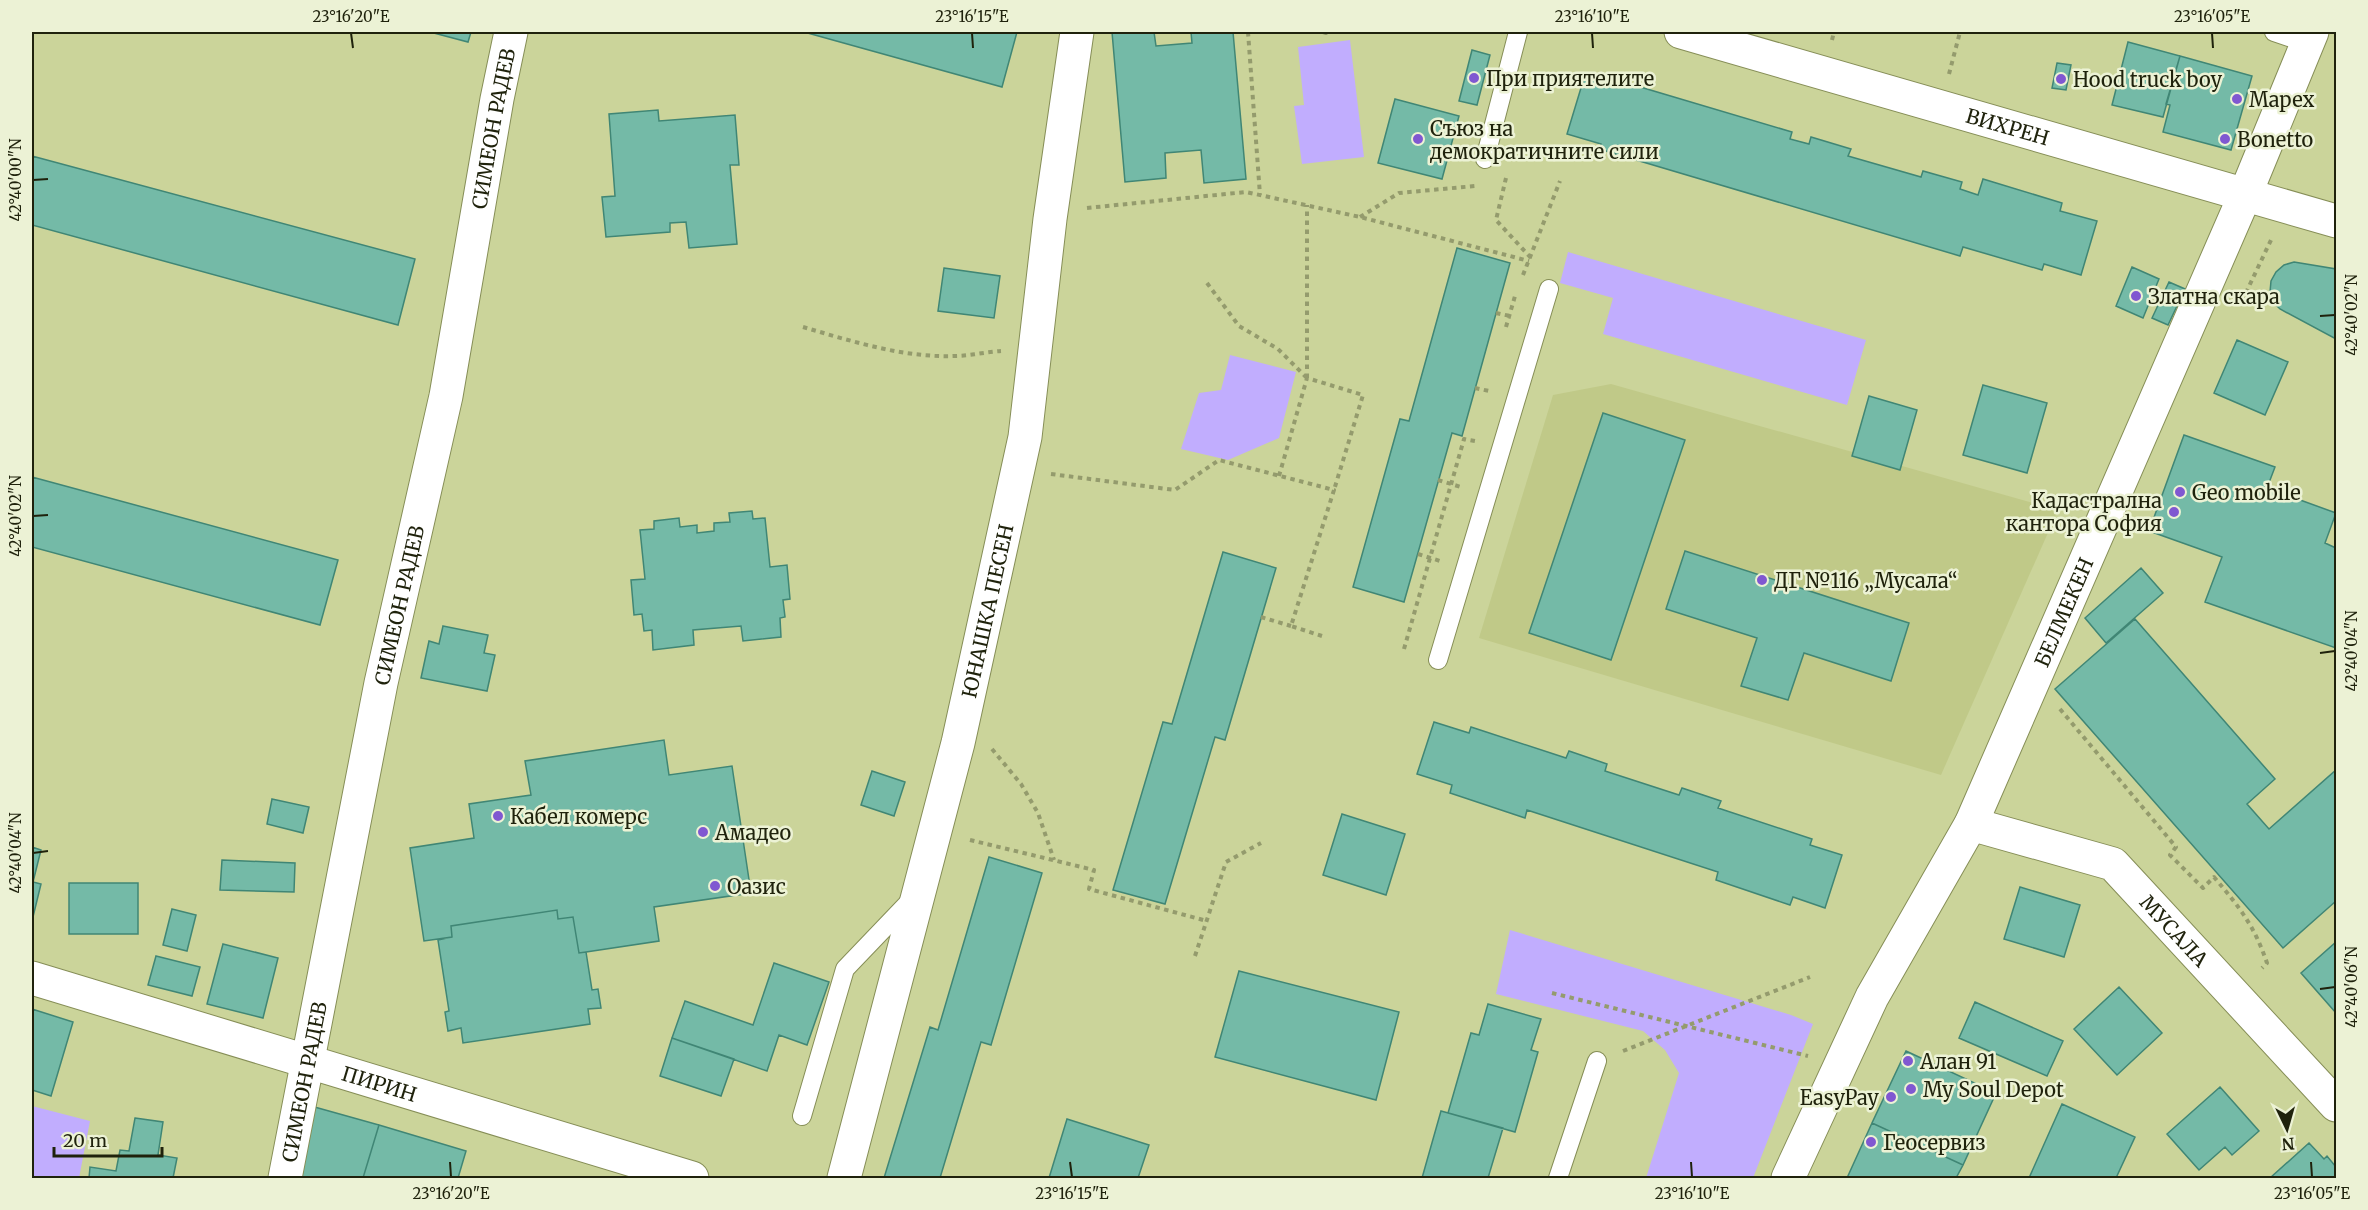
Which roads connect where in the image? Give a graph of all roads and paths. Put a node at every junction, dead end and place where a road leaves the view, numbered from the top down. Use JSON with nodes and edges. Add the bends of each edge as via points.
{"nodes":[{"id":1,"x":511,"y":32,"type":"edge"},
{"id":2,"x":1077,"y":32,"type":"edge"},
{"id":3,"x":1248,"y":32,"type":"edge"},
{"id":4,"x":1518,"y":32,"type":"edge"},
{"id":5,"x":1681,"y":32,"type":"edge"},
{"id":6,"x":1960,"y":32,"type":"edge"},
{"id":7,"x":2274,"y":32,"type":"edge"},
{"id":8,"x":2309,"y":37,"type":"edge"},
{"id":9,"x":1940,"y":106,"type":"junction"},
{"id":10,"x":1485,"y":159,"type":"dead end"},
{"id":11,"x":1560,"y":180,"type":"dead end"},
{"id":12,"x":1505,"y":182,"type":"dead end"},
{"id":13,"x":1444,"y":189,"type":"dead end"},
{"id":14,"x":1260,"y":195,"type":"junction"},
{"id":15,"x":2245,"y":195,"type":"junction"},
{"id":16,"x":1307,"y":205,"type":"junction"},
{"id":17,"x":1051,"y":212,"type":"junction"},
{"id":18,"x":1360,"y":217,"type":"junction"},
{"id":19,"x":2337,"y":221,"type":"edge"},
{"id":20,"x":1540,"y":236,"type":"dead end"},
{"id":21,"x":2282,"y":243,"type":"dead end"},
{"id":22,"x":1207,"y":283,"type":"dead end"},
{"id":23,"x":1549,"y":289,"type":"dead end"},
{"id":24,"x":2242,"y":301,"type":"dead end"},
{"id":25,"x":803,"y":327,"type":"dead end"},
{"id":26,"x":1035,"y":350,"type":"junction"},
{"id":27,"x":1307,"y":378,"type":"junction"},
{"id":28,"x":1464,"y":440,"type":"dead end"},
{"id":29,"x":1018,"y":470,"type":"junction"},
{"id":30,"x":1279,"y":476,"type":"junction"},
{"id":31,"x":1334,"y":490,"type":"junction"},
{"id":32,"x":1418,"y":554,"type":"dead end"},
{"id":33,"x":1430,"y":558,"type":"junction"},
{"id":34,"x":1441,"y":561,"type":"dead end"},
{"id":35,"x":1261,"y":617,"type":"dead end"},
{"id":36,"x":1291,"y":626,"type":"junction"},
{"id":37,"x":1322,"y":636,"type":"dead end"},
{"id":38,"x":1404,"y":649,"type":"dead end"},
{"id":39,"x":1438,"y":660,"type":"dead end"},
{"id":40,"x":2034,"y":679,"type":"junction"},
{"id":41,"x":998,"y":757,"type":"dead end"},
{"id":42,"x":1971,"y":824,"type":"junction"},
{"id":43,"x":972,"y":841,"type":"dead end"},
{"id":44,"x":1261,"y":843,"type":"dead end"},
{"id":45,"x":1054,"y":860,"type":"junction"},
{"id":46,"x":920,"y":891,"type":"junction"},
{"id":47,"x":1207,"y":921,"type":"junction"},
{"id":48,"x":1196,"y":956,"type":"dead end"},
{"id":49,"x":2262,"y":968,"type":"dead end"},
{"id":50,"x":1810,"y":977,"type":"dead end"},
{"id":51,"x":32,"y":978,"type":"edge"},
{"id":52,"x":1552,"y":993,"type":"dead end"},
{"id":53,"x":1688,"y":1025,"type":"junction"},
{"id":54,"x":308,"y":1061,"type":"junction"},
{"id":55,"x":1597,"y":1061,"type":"joint"},
{"id":56,"x":1840,"y":1064,"type":"junction"},
{"id":57,"x":2337,"y":1105,"type":"edge"},
{"id":58,"x":802,"y":1116,"type":"dead end"},
{"id":59,"x":285,"y":1179,"type":"edge"},
{"id":60,"x":692,"y":1179,"type":"edge"},
{"id":61,"x":844,"y":1179,"type":"edge"},
{"id":62,"x":1558,"y":1179,"type":"edge"},
{"id":63,"x":1788,"y":1179,"type":"edge"}],
"edges":[{"from":1,"to":54,"type":"street","name":"СИМЕОН РАДЕВ","via":[[446,396],[381,683]]},
{"from":2,"to":17,"type":"street","name":"ЮНАШКА ПЕСЕН"},
{"from":3,"to":14,"type":"path"},
{"from":4,"to":10,"type":"lane"},
{"from":5,"to":9,"type":"street","name":"ВИХРЕН"},
{"from":6,"to":9,"type":"path"},
{"from":7,"to":8,"type":"lane"},
{"from":8,"to":15,"type":"street","name":"БЕЛМЕКЕН"},
{"from":9,"to":15,"type":"street","name":"ВИХРЕН"},
{"from":11,"to":20,"type":"path"},
{"from":12,"to":18,"type":"path","via":[[1496,220],[1530,260]]},
{"from":13,"to":18,"type":"path","via":[[1399,193]]},
{"from":14,"to":16,"type":"path"},
{"from":14,"to":17,"type":"path","via":[[1246,192]]},
{"from":15,"to":19,"type":"street","name":"ВИХРЕН"},
{"from":15,"to":40,"type":"street","name":"БЕЛМЕКЕН"},
{"from":16,"to":18,"type":"path"},
{"from":16,"to":27,"type":"path"},
{"from":17,"to":26,"type":"street","name":"ЮНАШКА ПЕСЕН"},
{"from":21,"to":24,"type":"path","via":[[2271,239]]},
{"from":22,"to":27,"type":"path","via":[[1239,326],[1278,349]]},
{"from":23,"to":39,"type":"lane"},
{"from":25,"to":26,"type":"path","via":[[921,354],[954,356]]},
{"from":26,"to":29,"type":"street","name":"ЮНАШКА ПЕСЕН"},
{"from":27,"to":30,"type":"path"},
{"from":27,"to":31,"type":"path","via":[[1363,395]]},
{"from":28,"to":33,"type":"path"},
{"from":29,"to":30,"type":"path","via":[[1175,490],[1219,460]]},
{"from":29,"to":46,"type":"street","name":"ЮНАШКА ПЕСЕН","via":[[958,743]]},
{"from":30,"to":31,"type":"path"},
{"from":31,"to":36,"type":"path"},
{"from":32,"to":33,"type":"path"},
{"from":33,"to":34,"type":"path"},
{"from":33,"to":38,"type":"path"},
{"from":35,"to":36,"type":"path"},
{"from":36,"to":37,"type":"path"},
{"from":40,"to":42,"type":"street","name":"БЕЛМЕКЕН"},
{"from":40,"to":49,"type":"path","via":[[2176,847],[2169,855],[2203,888],[2214,877],[2245,915],[2261,944],[2267,963]]},
{"from":41,"to":45,"type":"path","via":[[1021,784],[1038,813]]},
{"from":42,"to":56,"type":"street","name":"БЕЛМЕКЕН","via":[[1872,997]]},
{"from":42,"to":57,"type":"street","name":"МУСАЛА","via":[[2113,864]]},
{"from":43,"to":45,"type":"path"},
{"from":44,"to":47,"type":"path","via":[[1226,862]]},
{"from":45,"to":47,"type":"path","via":[[1094,870],[1089,889]]},
{"from":46,"to":58,"type":"lane","via":[[845,969]]},
{"from":46,"to":61,"type":"street","name":"ЮНАШКА ПЕСЕН"},
{"from":47,"to":48,"type":"path"},
{"from":50,"to":53,"type":"path"},
{"from":51,"to":54,"type":"street","name":"ПИРИН"},
{"from":52,"to":53,"type":"path"},
{"from":53,"to":55,"type":"path"},
{"from":53,"to":56,"type":"path"},
{"from":54,"to":59,"type":"street","name":"СИМЕОН РАДЕВ"},
{"from":54,"to":60,"type":"street","name":"ПИРИН"},
{"from":55,"to":62,"type":"lane"},
{"from":56,"to":63,"type":"street","name":"БЕЛМЕКЕН"}]}
